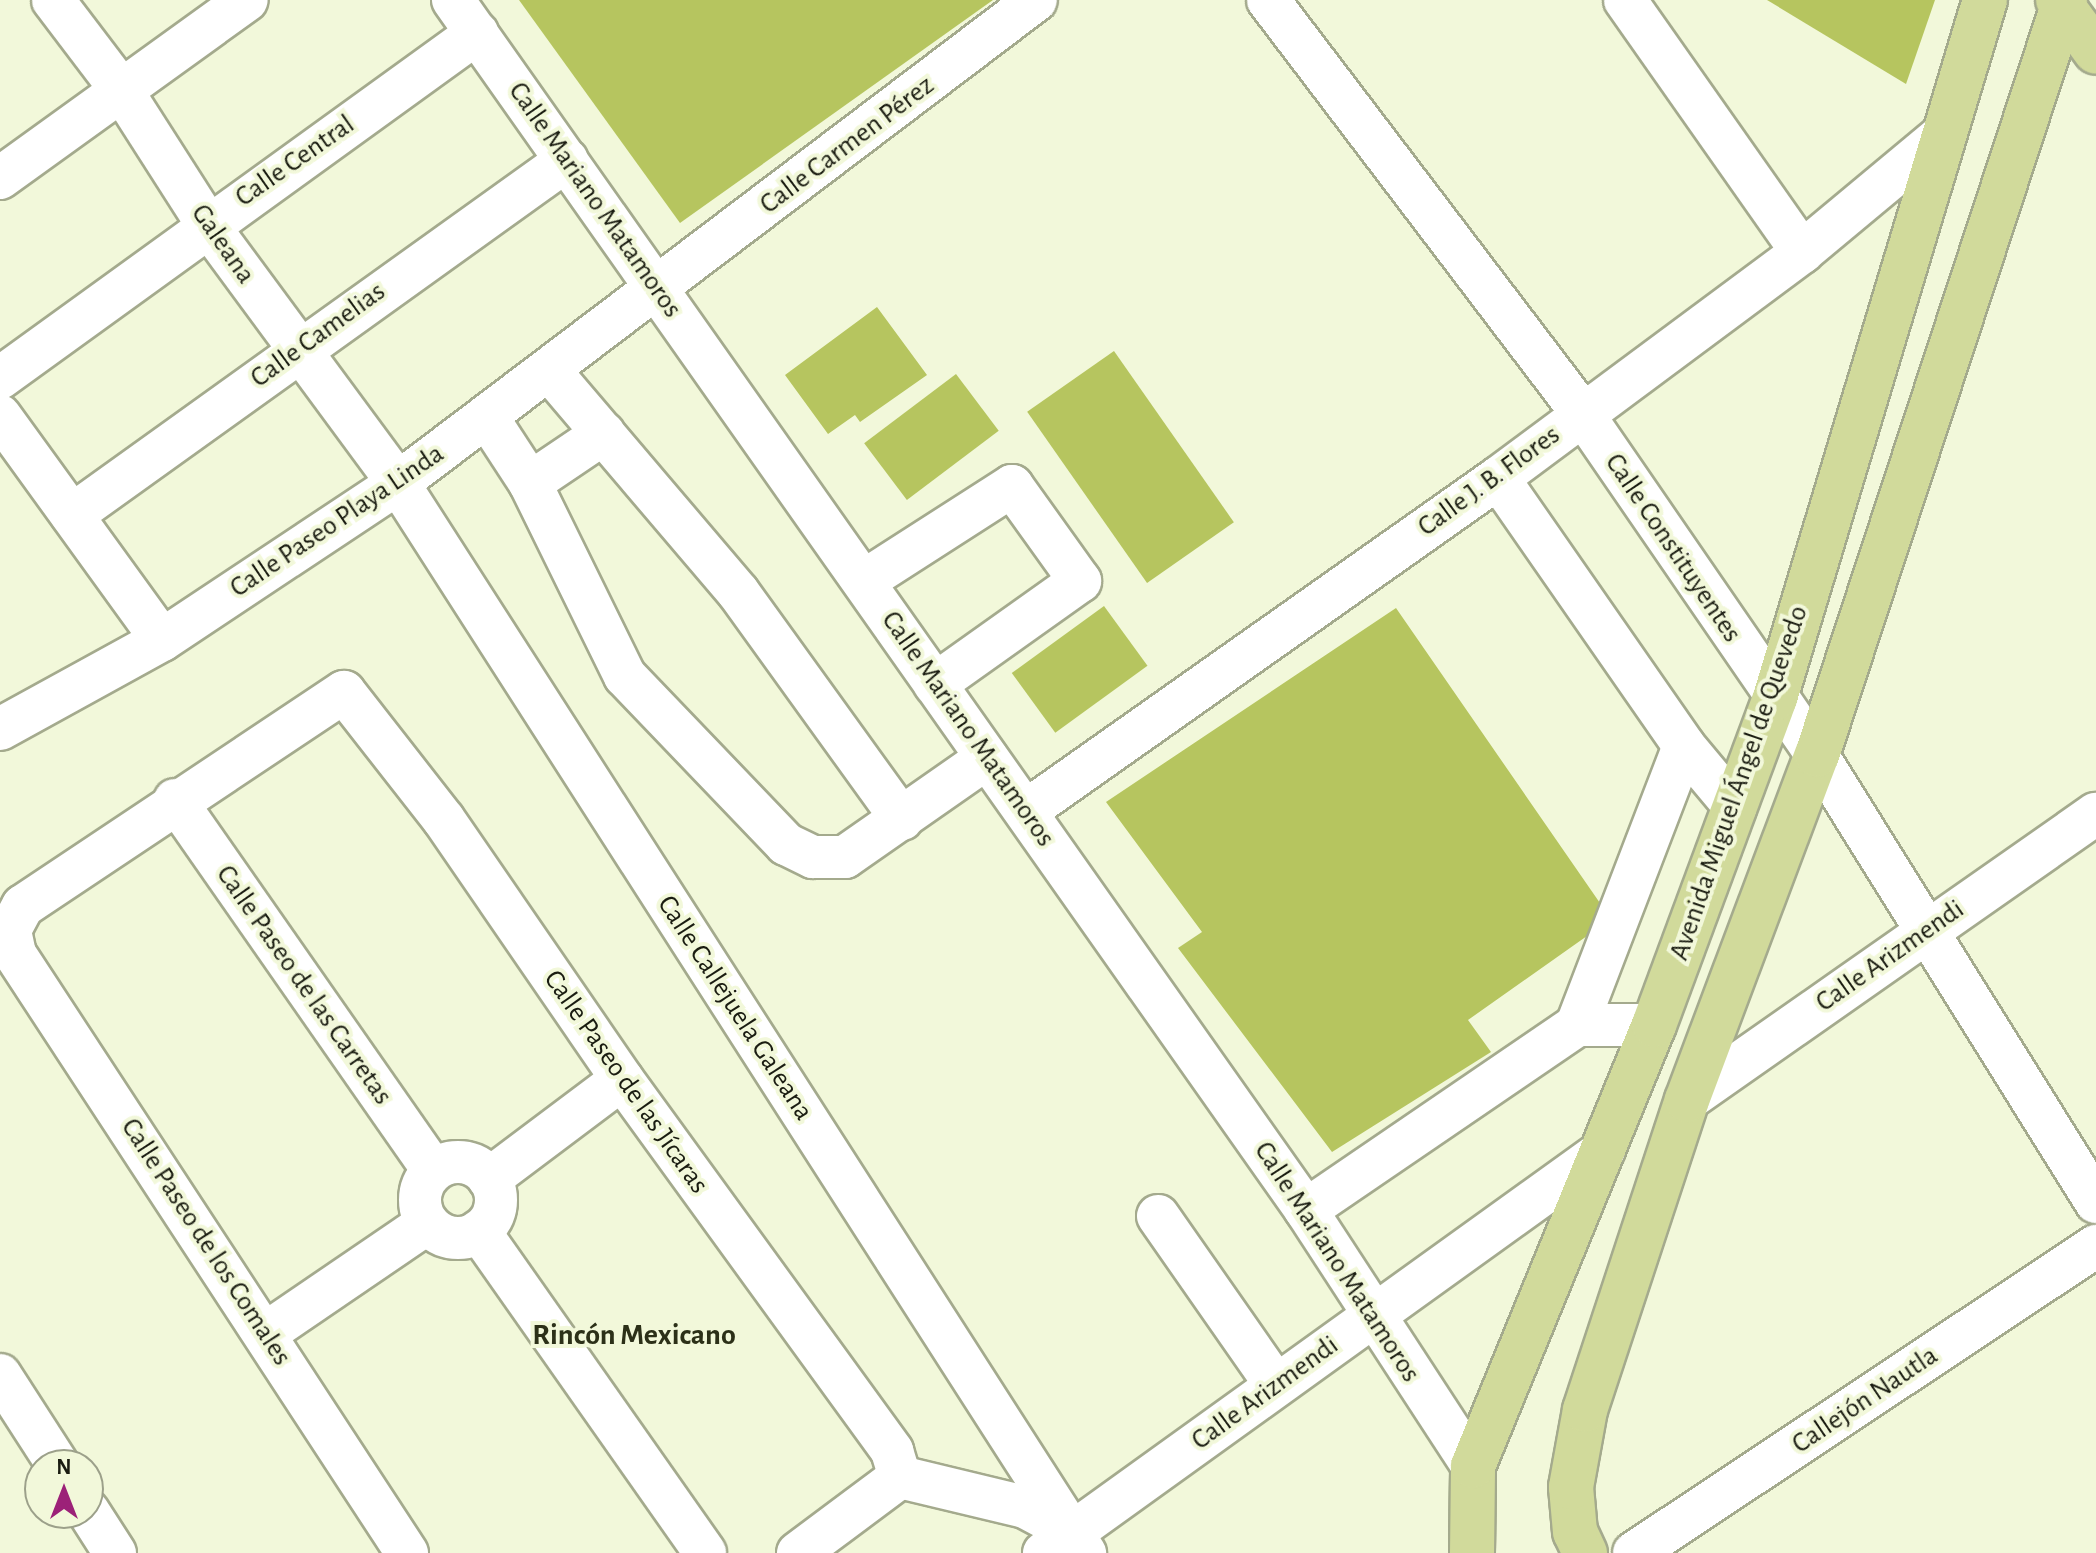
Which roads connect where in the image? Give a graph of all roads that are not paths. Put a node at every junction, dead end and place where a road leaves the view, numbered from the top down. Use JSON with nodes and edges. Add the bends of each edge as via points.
{"nodes":[{"id":1,"x":53,"y":0,"type":"edge"},
{"id":2,"x":247,"y":0,"type":"edge"},
{"id":3,"x":1268,"y":0,"type":"edge"},
{"id":4,"x":1625,"y":0,"type":"edge"},
{"id":5,"x":1985,"y":0,"type":"edge"},
{"id":6,"x":1034,"y":1,"type":"edge"},
{"id":7,"x":2065,"y":1,"type":"edge"},
{"id":8,"x":465,"y":17,"type":"edge"},
{"id":9,"x":2096,"y":52,"type":"edge"},
{"id":10,"x":122,"y":91,"type":"junction"},
{"id":11,"x":1941,"y":136,"type":"junction"},
{"id":12,"x":567,"y":160,"type":"junction"},
{"id":13,"x":0,"y":178,"type":"edge"},
{"id":14,"x":207,"y":224,"type":"junction"},
{"id":15,"x":1802,"y":252,"type":"junction"},
{"id":16,"x":658,"y":289,"type":"junction"},
{"id":17,"x":297,"y":348,"type":"junction"},
{"id":18,"x":549,"y":370,"type":"junction"},
{"id":19,"x":0,"y":378,"type":"edge"},
{"id":20,"x":1582,"y":413,"type":"junction"},
{"id":21,"x":0,"y":416,"type":"edge"},
{"id":22,"x":487,"y":417,"type":"junction"},
{"id":23,"x":604,"y":433,"type":"junction"},
{"id":24,"x":1498,"y":478,"type":"junction"},
{"id":25,"x":398,"y":483,"type":"junction"},
{"id":26,"x":530,"y":483,"type":"junction"},
{"id":27,"x":72,"y":515,"type":"junction"},
{"id":28,"x":864,"y":581,"type":"junction"},
{"id":29,"x":162,"y":640,"type":"junction"},
{"id":30,"x":935,"y":684,"type":"junction"},
{"id":31,"x":1775,"y":698,"type":"junction"},
{"id":32,"x":0,"y":729,"type":"edge"},
{"id":33,"x":1684,"y":746,"type":"junction"},
{"id":34,"x":1817,"y":755,"type":"junction"},
{"id":35,"x":987,"y":758,"type":"junction"},
{"id":36,"x":175,"y":800,"type":"junction"},
{"id":37,"x":1735,"y":807,"type":"junction"},
{"id":38,"x":1026,"y":811,"type":"junction"},
{"id":39,"x":2096,"y":814,"type":"edge"},
{"id":40,"x":902,"y":819,"type":"junction"},
{"id":41,"x":1925,"y":931,"type":"junction"},
{"id":42,"x":1577,"y":1025,"type":"junction"},
{"id":43,"x":1654,"y":1025,"type":"junction"},
{"id":44,"x":622,"y":1079,"type":"junction"},
{"id":45,"x":1687,"y":1100,"type":"junction"},
{"id":46,"x":1604,"y":1150,"type":"junction"},
{"id":47,"x":433,"y":1170,"type":"junction"},
{"id":48,"x":489,"y":1179,"type":"junction"},
{"id":49,"x":2096,"y":1202,"type":"edge"},
{"id":50,"x":1306,"y":1210,"type":"junction"},
{"id":51,"x":1158,"y":1216,"type":"dead end"},
{"id":52,"x":427,"y":1223,"type":"junction"},
{"id":53,"x":479,"y":1231,"type":"junction"},
{"id":54,"x":2096,"y":1246,"type":"edge"},
{"id":55,"x":1371,"y":1316,"type":"junction"},
{"id":56,"x":266,"y":1333,"type":"junction"},
{"id":57,"x":0,"y":1375,"type":"edge"},
{"id":58,"x":1276,"y":1385,"type":"junction"},
{"id":59,"x":48,"y":1449,"type":"edge"},
{"id":60,"x":1473,"y":1466,"type":"junction"},
{"id":61,"x":900,"y":1477,"type":"junction"},
{"id":62,"x":100,"y":1529,"type":"edge"},
{"id":63,"x":1067,"y":1546,"type":"edge"},
{"id":64,"x":115,"y":1553,"type":"edge"},
{"id":65,"x":407,"y":1553,"type":"edge"},
{"id":66,"x":705,"y":1553,"type":"edge"},
{"id":67,"x":798,"y":1553,"type":"edge"},
{"id":68,"x":1472,"y":1553,"type":"edge"},
{"id":69,"x":1585,"y":1553,"type":"edge"},
{"id":70,"x":1634,"y":1553,"type":"edge"}],
"edges":[{"from":1,"to":10,"type":"street","name":"Galeana"},
{"from":2,"to":10,"type":"street"},
{"from":3,"to":20,"type":"street","name":"Calle Constituyentes"},
{"from":4,"to":15,"type":"street"},
{"from":5,"to":11,"type":"main road","name":"Avenida Miguel Ángel de Quevedo"},
{"from":6,"to":16,"type":"street","name":"Calle Carmen Pérez"},
{"from":7,"to":9,"type":"main road"},
{"from":7,"to":34,"type":"main road","name":"Avenida Miguel Ángel de Quevedo"},
{"from":8,"to":12,"type":"street","name":"Calle Mariano Matamoros"},
{"from":8,"to":14,"type":"street","name":"Calle Central"},
{"from":10,"to":13,"type":"street"},
{"from":10,"to":14,"type":"street","name":"Galeana"},
{"from":11,"to":15,"type":"street","name":"Calle J. B. Flores"},
{"from":11,"to":31,"type":"main road","name":"Avenida Miguel Ángel de Quevedo"},
{"from":12,"to":16,"type":"street","name":"Calle Mariano Matamoros"},
{"from":12,"to":17,"type":"street","name":"Calle Camelias"},
{"from":14,"to":17,"type":"street","name":"Galeana"},
{"from":14,"to":19,"type":"street","name":"Calle Central"},
{"from":15,"to":20,"type":"street","name":"Calle J. B. Flores"},
{"from":16,"to":18,"type":"street","name":"Calle Paseo Playa Linda"},
{"from":16,"to":28,"type":"street","name":"Calle Mariano Matamoros"},
{"from":17,"to":25,"type":"street","name":"Galeana"},
{"from":17,"to":27,"type":"street","name":"Calle Camelias"},
{"from":18,"to":22,"type":"street","name":"Calle Paseo Playa Linda"},
{"from":18,"to":23,"type":"street"},
{"from":20,"to":24,"type":"street","name":"Calle J. B. Flores"},
{"from":20,"to":31,"type":"street","name":"Calle Constituyentes"},
{"from":21,"to":27,"type":"street"},
{"from":22,"to":25,"type":"street","name":"Calle Paseo Playa Linda"},
{"from":22,"to":26,"type":"street"},
{"from":23,"to":26,"type":"street"},
{"from":23,"to":40,"type":"street","via":[[738,592]]},
{"from":24,"to":33,"type":"street"},
{"from":24,"to":38,"type":"street","name":"Calle J. B. Flores"},
{"from":25,"to":29,"type":"street","name":"Calle Paseo Playa Linda"},
{"from":25,"to":63,"type":"street","name":"Calle Callejuela Galeana"},
{"from":26,"to":40,"type":"street","via":[[625,676],[786,844],[813,857],[845,857]]},
{"from":27,"to":29,"type":"street"},
{"from":28,"to":30,"type":"street","name":"Calle Mariano Matamoros"},
{"from":28,"to":30,"type":"street","via":[[1012,486],[1080,581]]},
{"from":29,"to":32,"type":"street","name":"Calle Paseo Playa Linda"},
{"from":30,"to":35,"type":"street","name":"Calle Mariano Matamoros"},
{"from":31,"to":34,"type":"street","name":"Calle Constituyentes"},
{"from":31,"to":37,"type":"main road","name":"Avenida Miguel Ángel de Quevedo"},
{"from":33,"to":37,"type":"street"},
{"from":33,"to":42,"type":"street"},
{"from":34,"to":41,"type":"street","name":"Calle Constituyentes"},
{"from":34,"to":45,"type":"main road","name":"Avenida Miguel Ángel de Quevedo"},
{"from":35,"to":38,"type":"street","name":"Calle Mariano Matamoros"},
{"from":35,"to":40,"type":"street"},
{"from":36,"to":44,"type":"street","name":"Calle Paseo de las Jícaras","via":[[344,692],[444,820]]},
{"from":36,"to":47,"type":"street","name":"Calle Paseo de las Carretas"},
{"from":36,"to":56,"type":"street","name":"Calle Paseo de los Comales","via":[[23,906],[10,930],[15,954]]},
{"from":37,"to":43,"type":"main road","name":"Avenida Miguel Ángel de Quevedo"},
{"from":38,"to":50,"type":"street","name":"Calle Mariano Matamoros"},
{"from":39,"to":41,"type":"street","name":"Calle Arizmendi"},
{"from":41,"to":45,"type":"street","name":"Calle Arizmendi"},
{"from":41,"to":49,"type":"street","name":"Calle Constituyentes"},
{"from":42,"to":43,"type":"street"},
{"from":42,"to":50,"type":"street"},
{"from":43,"to":46,"type":"main road","name":"Avenida Miguel Ángel de Quevedo"},
{"from":44,"to":48,"type":"street"},
{"from":44,"to":61,"type":"street","name":"Calle Paseo de las Jícaras","via":[[892,1451]]},
{"from":45,"to":69,"type":"main road","name":"Avenida Miguel Ángel de Quevedo","via":[[1585,1410],[1571,1487],[1575,1532]]},
{"from":46,"to":55,"type":"street","name":"Calle Arizmendi"},
{"from":46,"to":60,"type":"main road","name":"Avenida Miguel Ángel de Quevedo"},
{"from":47,"to":48,"type":"street","via":[[470,1163]]},
{"from":47,"to":52,"type":"street","via":[[420,1190]]},
{"from":48,"to":53,"type":"street","via":[[494,1213]]},
{"from":50,"to":55,"type":"street","name":"Calle Mariano Matamoros"},
{"from":51,"to":58,"type":"street"},
{"from":52,"to":53,"type":"street","via":[[457,1238]]},
{"from":52,"to":56,"type":"street"},
{"from":53,"to":66,"type":"street"},
{"from":54,"to":70,"type":"street","name":"Callejón Nautla"},
{"from":55,"to":58,"type":"street","name":"Calle Arizmendi"},
{"from":55,"to":60,"type":"street","name":"Calle Mariano Matamoros"},
{"from":56,"to":65,"type":"street","name":"Calle Paseo de los Comales"},
{"from":57,"to":59,"type":"street"},
{"from":58,"to":63,"type":"street","name":"Calle Arizmendi"},
{"from":60,"to":68,"type":"main road","name":"Avenida Miguel Ángel de Quevedo"},
{"from":61,"to":63,"type":"street","via":[[1025,1507]]},
{"from":61,"to":67,"type":"street"},
{"from":62,"to":64,"type":"street"}]}
